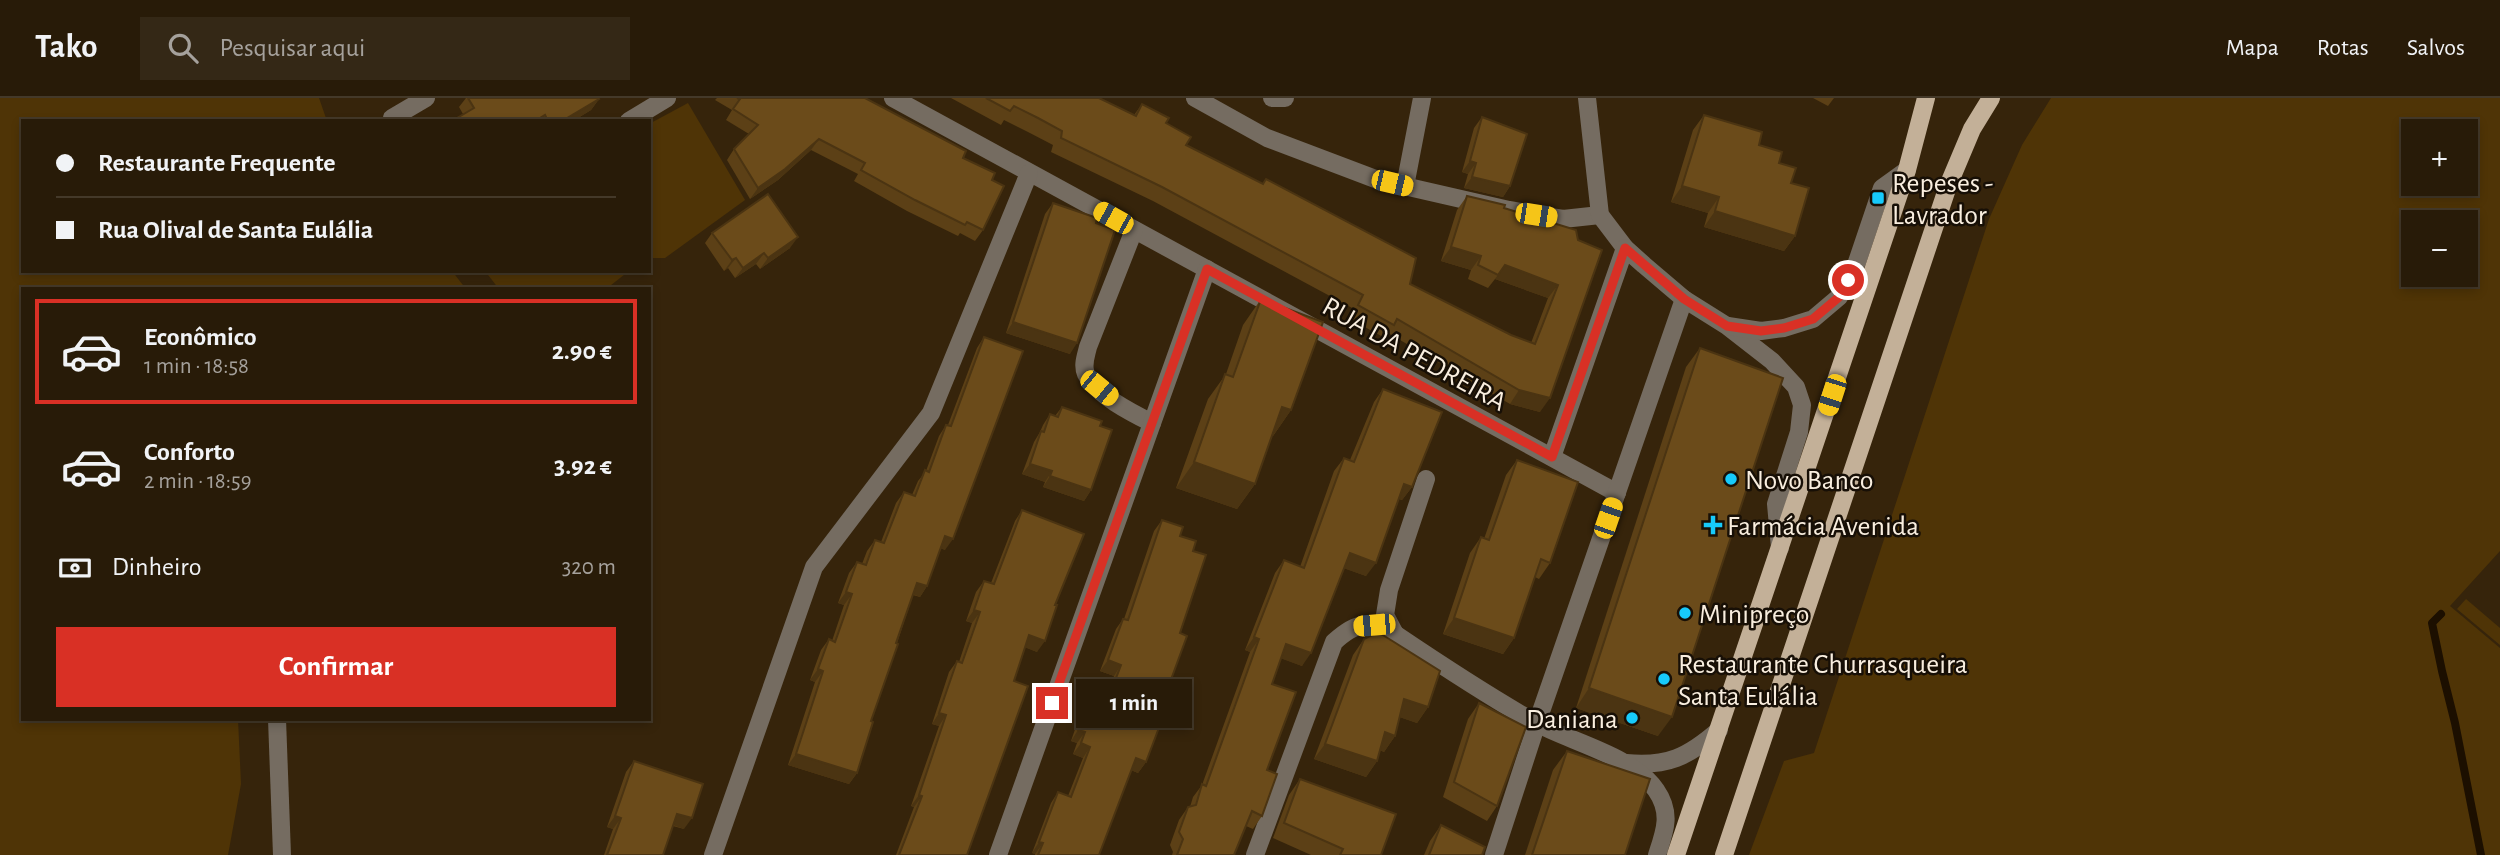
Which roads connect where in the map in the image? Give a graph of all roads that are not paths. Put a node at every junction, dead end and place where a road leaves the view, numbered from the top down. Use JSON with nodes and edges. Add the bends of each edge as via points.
{"nodes":[{"id":1,"x":426,"y":98,"type":"edge"},
{"id":2,"x":667,"y":98,"type":"edge"},
{"id":3,"x":894,"y":98,"type":"edge"},
{"id":4,"x":1195,"y":98,"type":"edge"},
{"id":5,"x":1272,"y":98,"type":"edge"},
{"id":6,"x":1285,"y":98,"type":"edge"},
{"id":7,"x":1422,"y":98,"type":"edge"},
{"id":8,"x":1587,"y":98,"type":"edge"},
{"id":9,"x":1926,"y":98,"type":"edge"},
{"id":10,"x":1992,"y":98,"type":"edge"},
{"id":11,"x":392,"y":118,"type":"dead end"},
{"id":12,"x":632,"y":119,"type":"edge"},
{"id":13,"x":1907,"y":170,"type":"junction"},
{"id":14,"x":1029,"y":173,"type":"junction"},
{"id":15,"x":1405,"y":186,"type":"junction"},
{"id":16,"x":1600,"y":215,"type":"junction"},
{"id":17,"x":1134,"y":230,"type":"junction"},
{"id":18,"x":1625,"y":248,"type":"junction"},
{"id":19,"x":1207,"y":269,"type":"junction"},
{"id":20,"x":1684,"y":299,"type":"junction"},
{"id":21,"x":1727,"y":326,"type":"junction"},
{"id":22,"x":1152,"y":424,"type":"junction"},
{"id":23,"x":1552,"y":457,"type":"junction"},
{"id":24,"x":1426,"y":479,"type":"dead end"},
{"id":25,"x":1617,"y":493,"type":"junction"},
{"id":26,"x":1780,"y":551,"type":"junction"},
{"id":27,"x":1395,"y":634,"type":"junction"},
{"id":28,"x":277,"y":721,"type":"edge"},
{"id":29,"x":1537,"y":723,"type":"junction"},
{"id":30,"x":1719,"y":730,"type":"junction"},
{"id":31,"x":1622,"y":763,"type":"junction"},
{"id":32,"x":1726,"y":850,"type":"edge"},
{"id":33,"x":282,"y":855,"type":"edge"},
{"id":34,"x":713,"y":855,"type":"edge"},
{"id":35,"x":998,"y":855,"type":"edge"},
{"id":36,"x":1255,"y":855,"type":"edge"},
{"id":37,"x":1494,"y":855,"type":"edge"},
{"id":38,"x":1657,"y":855,"type":"edge"},
{"id":39,"x":1676,"y":855,"type":"edge"}],
"edges":[{"from":1,"to":11,"type":"street"},
{"from":2,"to":12,"type":"street"},
{"from":3,"to":14,"type":"street","name":"RUA DA PEDREIRA"},
{"from":4,"to":15,"type":"street","via":[[1267,138]]},
{"from":5,"to":6,"type":"street"},
{"from":7,"to":15,"type":"street"},
{"from":8,"to":16,"type":"street"},
{"from":9,"to":13,"type":"main road"},
{"from":10,"to":32,"type":"main road","via":[[1972,129],[1948,186]]},
{"from":13,"to":21,"type":"street","via":[[1882,188],[1857,262],[1839,297],[1813,319],[1784,328],[1761,331]]},
{"from":13,"to":26,"type":"main road"},
{"from":14,"to":17,"type":"street","name":"RUA DA PEDREIRA"},
{"from":14,"to":34,"type":"street","via":[[931,413],[814,567]]},
{"from":15,"to":16,"type":"street","via":[[1563,219]]},
{"from":16,"to":18,"type":"street"},
{"from":17,"to":19,"type":"street","name":"RUA DA PEDREIRA"},
{"from":17,"to":22,"type":"street","via":[[1084,364],[1099,388],[1122,408]]},
{"from":18,"to":20,"type":"street"},
{"from":18,"to":23,"type":"street"},
{"from":19,"to":22,"type":"street"},
{"from":19,"to":23,"type":"street","name":"RUA DA PEDREIRA"},
{"from":20,"to":21,"type":"street"},
{"from":20,"to":25,"type":"street"},
{"from":21,"to":26,"type":"street","via":[[1772,361],[1796,387],[1802,405],[1799,432],[1776,504]]},
{"from":22,"to":35,"type":"street"},
{"from":23,"to":25,"type":"street","name":"RUA DA PEDREIRA"},
{"from":24,"to":27,"type":"street","via":[[1389,590],[1385,615]]},
{"from":25,"to":29,"type":"street"},
{"from":26,"to":30,"type":"main road"},
{"from":27,"to":29,"type":"street"},
{"from":27,"to":36,"type":"street","via":[[1374,625],[1350,627],[1334,642]]},
{"from":28,"to":33,"type":"street"},
{"from":29,"to":31,"type":"street"},
{"from":29,"to":37,"type":"street"},
{"from":30,"to":31,"type":"street","via":[[1672,761]]},
{"from":30,"to":39,"type":"main road"},
{"from":31,"to":38,"type":"street","via":[[1655,788],[1665,805],[1668,822]]}]}
